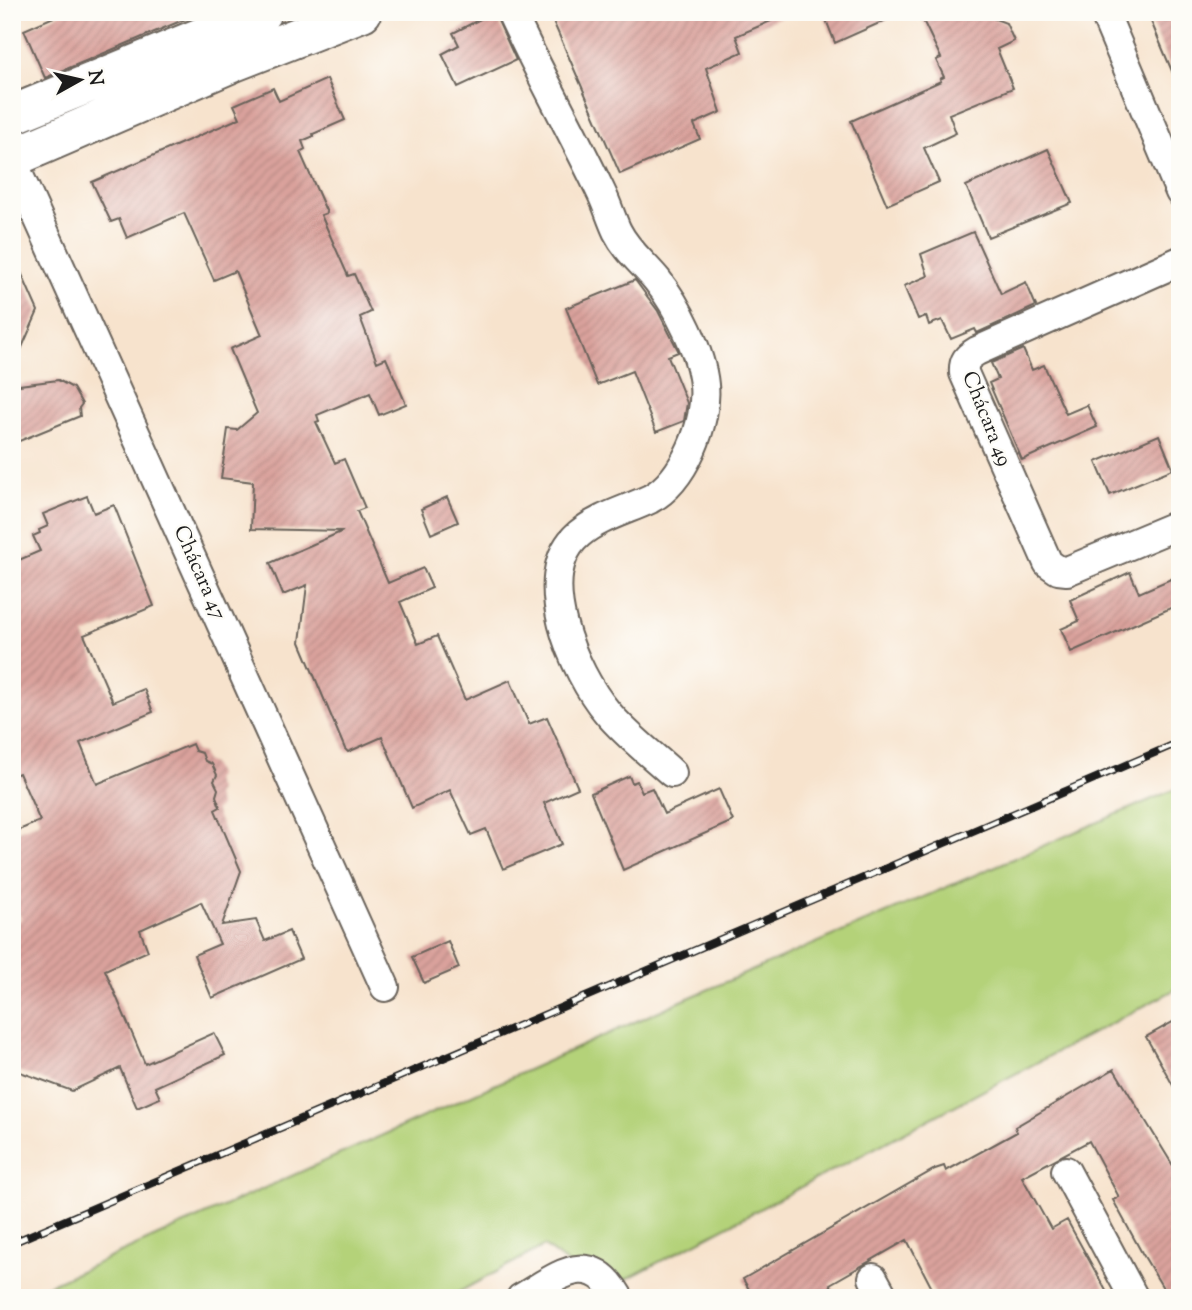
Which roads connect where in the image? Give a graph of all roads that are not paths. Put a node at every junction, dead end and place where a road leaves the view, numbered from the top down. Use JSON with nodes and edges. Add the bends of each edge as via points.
{"nodes":[{"id":1,"x":362,"y":12,"type":"edge"},
{"id":2,"x":511,"y":12,"type":"edge"},
{"id":3,"x":1104,"y":12,"type":"edge"},
{"id":4,"x":245,"y":16,"type":"edge"},
{"id":5,"x":12,"y":115,"type":"edge"},
{"id":6,"x":12,"y":159,"type":"edge"},
{"id":7,"x":1180,"y":192,"type":"edge"},
{"id":8,"x":1180,"y":261,"type":"edge"},
{"id":9,"x":1180,"y":524,"type":"edge"},
{"id":10,"x":672,"y":773,"type":"dead end"},
{"id":11,"x":385,"y":987,"type":"dead end"},
{"id":12,"x":1066,"y":1171,"type":"dead end"},
{"id":13,"x":521,"y":1298,"type":"edge"},
{"id":14,"x":619,"y":1298,"type":"edge"},
{"id":15,"x":1134,"y":1298,"type":"edge"}],
"edges":[{"from":1,"to":6,"type":"main road"},
{"from":2,"to":10,"type":"street","via":[[617,231],[666,292],[702,372],[704,404],[699,428],[671,482],[653,497],[577,535],[558,573],[557,598],[564,627],[588,683],[625,732]]},
{"from":3,"to":7,"type":"street"},
{"from":4,"to":5,"type":"main road"},
{"from":6,"to":11,"type":"street","name":"Chácara 47"},
{"from":8,"to":9,"type":"street","name":"Chácara 49","via":[[992,344],[963,364],[1048,563],[1067,571]]},
{"from":12,"to":15,"type":"street"},
{"from":13,"to":14,"type":"street","via":[[579,1268],[600,1273]]}]}
